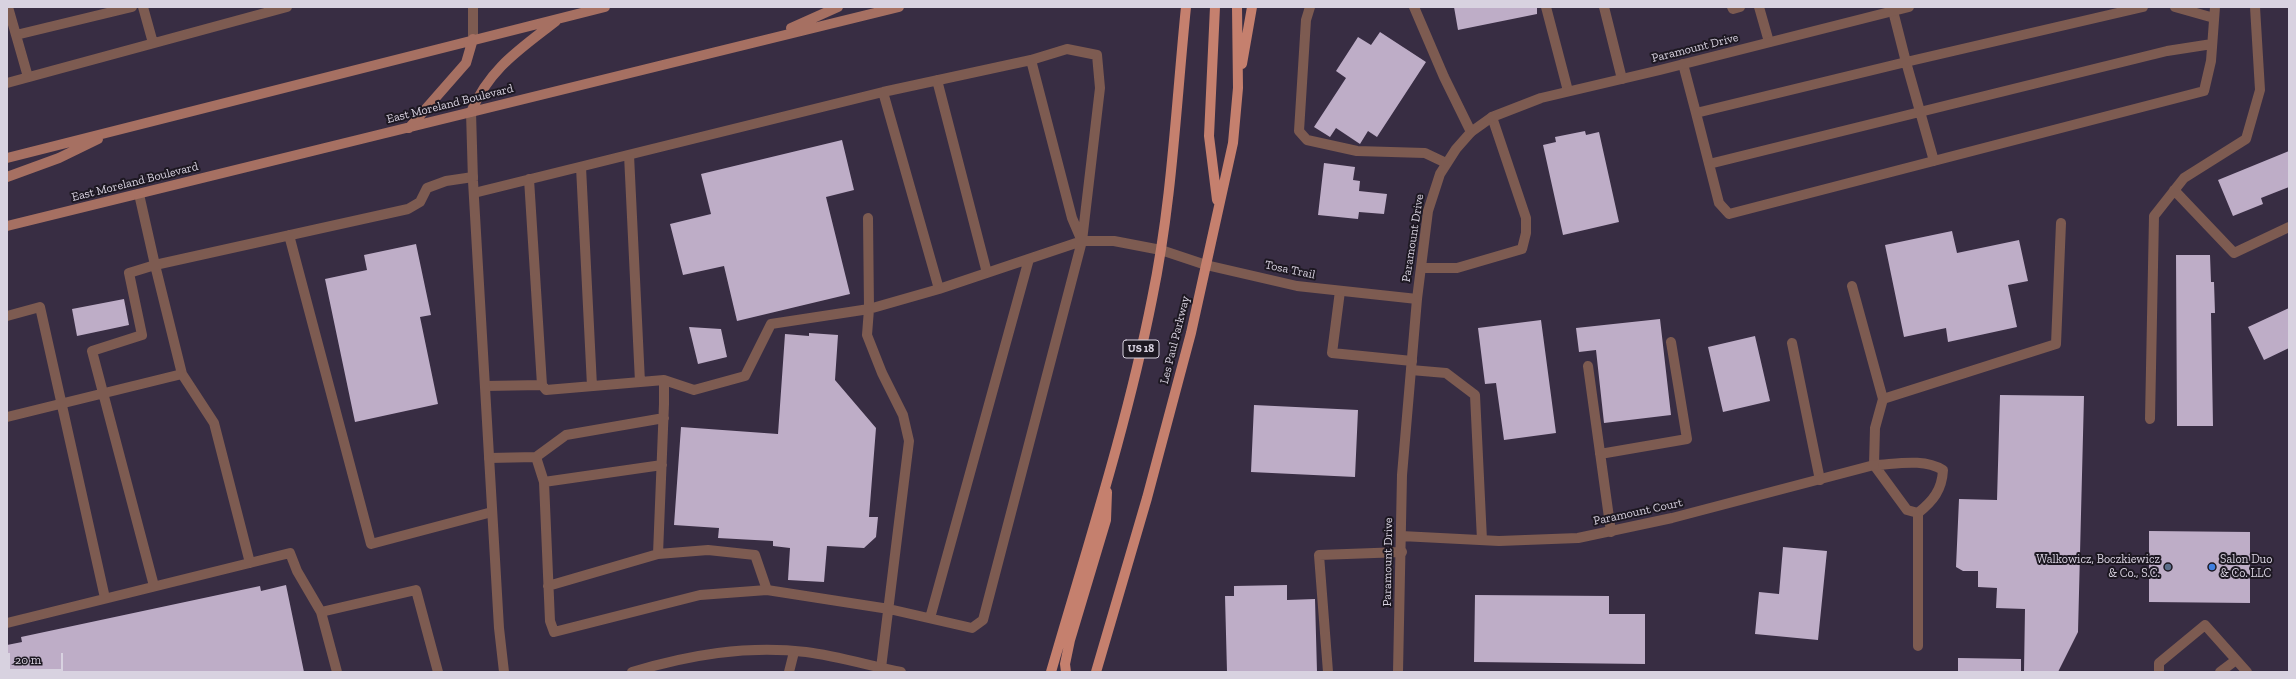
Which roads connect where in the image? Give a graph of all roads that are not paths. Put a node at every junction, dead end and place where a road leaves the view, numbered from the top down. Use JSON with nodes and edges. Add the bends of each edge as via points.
{"nodes":[{"id":1,"x":8,"y":7,"type":"edge"},
{"id":2,"x":132,"y":7,"type":"edge"},
{"id":3,"x":143,"y":7,"type":"edge"},
{"id":4,"x":287,"y":7,"type":"edge"},
{"id":5,"x":473,"y":7,"type":"edge"},
{"id":6,"x":605,"y":7,"type":"edge"},
{"id":7,"x":838,"y":7,"type":"edge"},
{"id":8,"x":899,"y":7,"type":"edge"},
{"id":9,"x":1215,"y":7,"type":"edge"},
{"id":10,"x":1237,"y":7,"type":"edge"},
{"id":11,"x":1252,"y":7,"type":"edge"},
{"id":12,"x":1310,"y":7,"type":"edge"},
{"id":13,"x":1414,"y":7,"type":"edge"},
{"id":14,"x":1546,"y":7,"type":"edge"},
{"id":15,"x":1604,"y":7,"type":"edge"},
{"id":16,"x":1732,"y":7,"type":"edge"},
{"id":17,"x":1740,"y":7,"type":"edge"},
{"id":18,"x":1759,"y":7,"type":"edge"},
{"id":19,"x":1909,"y":7,"type":"edge"},
{"id":20,"x":2143,"y":7,"type":"edge"},
{"id":21,"x":2175,"y":7,"type":"edge"},
{"id":22,"x":2215,"y":7,"type":"edge"},
{"id":23,"x":2255,"y":7,"type":"edge"},
{"id":24,"x":1893,"y":9,"type":"edge"},
{"id":25,"x":1184,"y":10,"type":"edge"},
{"id":26,"x":559,"y":18,"type":"junction"},
{"id":27,"x":2214,"y":18,"type":"junction"},
{"id":28,"x":16,"y":34,"type":"junction"},
{"id":29,"x":773,"y":37,"type":"junction"},
{"id":30,"x":473,"y":39,"type":"junction"},
{"id":31,"x":1769,"y":42,"type":"junction"},
{"id":32,"x":153,"y":43,"type":"junction"},
{"id":33,"x":2212,"y":44,"type":"junction"},
{"id":34,"x":1031,"y":60,"type":"junction"},
{"id":35,"x":1906,"y":62,"type":"junction"},
{"id":36,"x":1684,"y":64,"type":"junction"},
{"id":37,"x":28,"y":77,"type":"junction"},
{"id":38,"x":1622,"y":79,"type":"junction"},
{"id":39,"x":937,"y":80,"type":"junction"},
{"id":40,"x":7,"y":83,"type":"edge"},
{"id":41,"x":1238,"y":88,"type":"junction"},
{"id":42,"x":883,"y":92,"type":"junction"},
{"id":43,"x":1568,"y":92,"type":"junction"},
{"id":44,"x":1920,"y":111,"type":"junction"},
{"id":45,"x":471,"y":112,"type":"junction"},
{"id":46,"x":1696,"y":113,"type":"junction"},
{"id":47,"x":1492,"y":117,"type":"junction"},
{"id":48,"x":409,"y":128,"type":"junction"},
{"id":49,"x":118,"y":130,"type":"junction"},
{"id":50,"x":1471,"y":132,"type":"junction"},
{"id":51,"x":629,"y":155,"type":"junction"},
{"id":52,"x":7,"y":158,"type":"edge"},
{"id":53,"x":1934,"y":160,"type":"junction"},
{"id":54,"x":1446,"y":163,"type":"junction"},
{"id":55,"x":1709,"y":164,"type":"junction"},
{"id":56,"x":581,"y":167,"type":"junction"},
{"id":57,"x":7,"y":177,"type":"edge"},
{"id":58,"x":473,"y":177,"type":"junction"},
{"id":59,"x":529,"y":179,"type":"junction"},
{"id":60,"x":2174,"y":190,"type":"junction"},
{"id":61,"x":474,"y":193,"type":"junction"},
{"id":62,"x":138,"y":194,"type":"junction"},
{"id":63,"x":1218,"y":208,"type":"junction"},
{"id":64,"x":868,"y":218,"type":"dead end"},
{"id":65,"x":2061,"y":224,"type":"dead end"},
{"id":66,"x":7,"y":226,"type":"edge"},
{"id":67,"x":2289,"y":227,"type":"edge"},
{"id":68,"x":289,"y":235,"type":"junction"},
{"id":69,"x":1082,"y":241,"type":"junction"},
{"id":70,"x":1160,"y":250,"type":"junction"},
{"id":71,"x":1029,"y":259,"type":"junction"},
{"id":72,"x":155,"y":265,"type":"junction"},
{"id":73,"x":1206,"y":265,"type":"junction"},
{"id":74,"x":1422,"y":268,"type":"junction"},
{"id":75,"x":987,"y":273,"type":"junction"},
{"id":76,"x":1852,"y":286,"type":"dead end"},
{"id":77,"x":939,"y":289,"type":"junction"},
{"id":78,"x":1340,"y":291,"type":"junction"},
{"id":79,"x":1417,"y":299,"type":"junction"},
{"id":80,"x":870,"y":309,"type":"junction"},
{"id":81,"x":7,"y":316,"type":"edge"},
{"id":82,"x":1672,"y":342,"type":"dead end"},
{"id":83,"x":1792,"y":343,"type":"dead end"},
{"id":84,"x":1411,"y":366,"type":"junction"},
{"id":85,"x":1588,"y":366,"type":"dead end"},
{"id":86,"x":182,"y":374,"type":"junction"},
{"id":87,"x":664,"y":380,"type":"junction"},
{"id":88,"x":640,"y":382,"type":"junction"},
{"id":89,"x":542,"y":385,"type":"junction"},
{"id":90,"x":485,"y":386,"type":"junction"},
{"id":91,"x":592,"y":386,"type":"junction"},
{"id":92,"x":103,"y":393,"type":"junction"},
{"id":93,"x":1883,"y":399,"type":"junction"},
{"id":94,"x":61,"y":404,"type":"junction"},
{"id":95,"x":7,"y":417,"type":"edge"},
{"id":96,"x":664,"y":418,"type":"junction"},
{"id":97,"x":2150,"y":419,"type":"dead end"},
{"id":98,"x":1600,"y":454,"type":"junction"},
{"id":99,"x":536,"y":457,"type":"junction"},
{"id":100,"x":489,"y":458,"type":"junction"},
{"id":101,"x":662,"y":465,"type":"junction"},
{"id":102,"x":1874,"y":465,"type":"junction"},
{"id":103,"x":1107,"y":478,"type":"junction"},
{"id":104,"x":1820,"y":480,"type":"junction"},
{"id":105,"x":544,"y":482,"type":"junction"},
{"id":106,"x":492,"y":512,"type":"junction"},
{"id":107,"x":1918,"y":513,"type":"junction"},
{"id":108,"x":1611,"y":532,"type":"junction"},
{"id":109,"x":1401,"y":536,"type":"junction"},
{"id":110,"x":1482,"y":540,"type":"junction"},
{"id":111,"x":1402,"y":552,"type":"junction"},
{"id":112,"x":658,"y":554,"type":"junction"},
{"id":113,"x":250,"y":563,"type":"junction"},
{"id":114,"x":154,"y":586,"type":"junction"},
{"id":115,"x":548,"y":586,"type":"junction"},
{"id":116,"x":767,"y":590,"type":"junction"},
{"id":117,"x":105,"y":598,"type":"junction"},
{"id":118,"x":889,"y":609,"type":"junction"},
{"id":119,"x":321,"y":612,"type":"junction"},
{"id":120,"x":930,"y":618,"type":"junction"},
{"id":121,"x":7,"y":623,"type":"edge"},
{"id":122,"x":1918,"y":646,"type":"dead end"},
{"id":123,"x":794,"y":652,"type":"junction"},
{"id":124,"x":2236,"y":660,"type":"junction"},
{"id":125,"x":882,"y":668,"type":"junction"},
{"id":126,"x":337,"y":672,"type":"edge"},
{"id":127,"x":438,"y":672,"type":"edge"},
{"id":128,"x":504,"y":672,"type":"edge"},
{"id":129,"x":632,"y":672,"type":"edge"},
{"id":130,"x":789,"y":672,"type":"edge"},
{"id":131,"x":902,"y":672,"type":"edge"},
{"id":132,"x":1051,"y":672,"type":"edge"},
{"id":133,"x":1066,"y":672,"type":"edge"},
{"id":134,"x":1096,"y":672,"type":"edge"},
{"id":135,"x":1328,"y":672,"type":"edge"},
{"id":136,"x":1398,"y":672,"type":"edge"},
{"id":137,"x":2159,"y":672,"type":"edge"},
{"id":138,"x":2220,"y":672,"type":"edge"},
{"id":139,"x":2247,"y":672,"type":"edge"}],
"edges":[{"from":1,"to":28,"type":"street"},
{"from":2,"to":28,"type":"street"},
{"from":3,"to":32,"type":"street"},
{"from":4,"to":32,"type":"street"},
{"from":5,"to":30,"type":"street"},
{"from":6,"to":26,"type":"main road"},
{"from":7,"to":29,"type":"main road"},
{"from":8,"to":29,"type":"main road","name":"East Moreland Boulevard"},
{"from":9,"to":63,"type":"main road","via":[[1209,136]]},
{"from":10,"to":41,"type":"main road","name":"Les Paul Parkway"},
{"from":11,"to":41,"type":"main road"},
{"from":12,"to":54,"type":"street","via":[[1306,20],[1299,131],[1307,140],[1357,151],[1425,153]]},
{"from":13,"to":50,"type":"street"},
{"from":14,"to":43,"type":"street"},
{"from":15,"to":38,"type":"street"},
{"from":16,"to":17,"type":"street"},
{"from":18,"to":31,"type":"street"},
{"from":19,"to":24,"type":"street","name":"Paramount Drive"},
{"from":20,"to":35,"type":"street"},
{"from":21,"to":27,"type":"street"},
{"from":22,"to":27,"type":"street"},
{"from":23,"to":60,"type":"street","via":[[2260,90],[2246,139],[2184,178]]},
{"from":24,"to":31,"type":"street","name":"Paramount Drive"},
{"from":24,"to":35,"type":"street"},
{"from":25,"to":70,"type":"main road","number":"US 18","via":[[1173,156]]},
{"from":26,"to":30,"type":"main road"},
{"from":26,"to":45,"type":"main road","via":[[496,70],[480,92]]},
{"from":27,"to":33,"type":"street"},
{"from":28,"to":37,"type":"street"},
{"from":29,"to":45,"type":"main road","name":"East Moreland Boulevard"},
{"from":30,"to":48,"type":"main road","via":[[466,63]]},
{"from":30,"to":49,"type":"main road"},
{"from":31,"to":36,"type":"street","name":"Paramount Drive"},
{"from":32,"to":37,"type":"street"},
{"from":33,"to":44,"type":"street","via":[[2167,51]]},
{"from":33,"to":53,"type":"street","via":[[2204,91]]},
{"from":34,"to":39,"type":"street"},
{"from":34,"to":69,"type":"street","via":[[1072,218]]},
{"from":34,"to":69,"type":"street","via":[[1067,49],[1097,55],[1100,88]]},
{"from":35,"to":44,"type":"street"},
{"from":35,"to":46,"type":"street"},
{"from":36,"to":38,"type":"street","name":"Paramount Drive"},
{"from":36,"to":46,"type":"street"},
{"from":37,"to":40,"type":"street"},
{"from":38,"to":43,"type":"street","name":"Paramount Drive"},
{"from":39,"to":42,"type":"street"},
{"from":39,"to":75,"type":"street"},
{"from":41,"to":63,"type":"main road","name":"Les Paul Parkway","via":[[1233,143]]},
{"from":42,"to":51,"type":"street"},
{"from":42,"to":77,"type":"street"},
{"from":43,"to":47,"type":"street","name":"Paramount Drive","via":[[1541,98]]},
{"from":44,"to":53,"type":"street"},
{"from":44,"to":55,"type":"street"},
{"from":45,"to":48,"type":"main road","name":"East Moreland Boulevard"},
{"from":45,"to":58,"type":"street"},
{"from":46,"to":55,"type":"street"},
{"from":47,"to":50,"type":"street","name":"Paramount Drive"},
{"from":47,"to":74,"type":"street","via":[[1526,218],[1522,249],[1457,268]]},
{"from":48,"to":62,"type":"main road","name":"East Moreland Boulevard"},
{"from":49,"to":52,"type":"main road"},
{"from":49,"to":57,"type":"main road","via":[[59,158]]},
{"from":50,"to":54,"type":"street","name":"Paramount Drive"},
{"from":51,"to":56,"type":"street"},
{"from":51,"to":88,"type":"street"},
{"from":53,"to":55,"type":"street","via":[[1729,214],[1720,203]]},
{"from":54,"to":74,"type":"street","name":"Paramount Drive","via":[[1435,185],[1428,211]]},
{"from":56,"to":59,"type":"street"},
{"from":56,"to":91,"type":"street"},
{"from":58,"to":61,"type":"street"},
{"from":58,"to":68,"type":"street","via":[[446,181],[427,188],[420,202],[408,209]]},
{"from":59,"to":61,"type":"street"},
{"from":59,"to":89,"type":"street"},
{"from":60,"to":67,"type":"street","via":[[2234,254]]},
{"from":60,"to":97,"type":"street","via":[[2154,216]]},
{"from":61,"to":90,"type":"street"},
{"from":62,"to":66,"type":"main road","name":"East Moreland Boulevard"},
{"from":62,"to":72,"type":"street"},
{"from":63,"to":73,"type":"main road","name":"Les Paul Parkway"},
{"from":64,"to":80,"type":"street"},
{"from":65,"to":93,"type":"street","via":[[2056,344]]},
{"from":68,"to":72,"type":"street"},
{"from":68,"to":106,"type":"street","via":[[371,544]]},
{"from":69,"to":70,"type":"street","name":"Tosa Trail","via":[[1114,241]]},
{"from":69,"to":71,"type":"street","name":"Tosa Trail"},
{"from":69,"to":120,"type":"street","via":[[983,620],[972,628]]},
{"from":70,"to":73,"type":"street","name":"Tosa Trail"},
{"from":70,"to":103,"type":"main road","number":"US 18","via":[[1152,299],[1127,409]]},
{"from":71,"to":75,"type":"street","name":"Tosa Trail"},
{"from":71,"to":120,"type":"street"},
{"from":72,"to":86,"type":"street"},
{"from":72,"to":92,"type":"street","via":[[129,273],[142,335],[92,351]]},
{"from":73,"to":78,"type":"street","name":"Tosa Trail","via":[[1297,286]]},
{"from":73,"to":134,"type":"main road","name":"Les Paul Parkway","via":[[1191,332]]},
{"from":74,"to":79,"type":"street","name":"Paramount Drive"},
{"from":75,"to":77,"type":"street","name":"Tosa Trail"},
{"from":76,"to":93,"type":"street"},
{"from":77,"to":80,"type":"street","name":"Tosa Trail"},
{"from":78,"to":79,"type":"street","name":"Tosa Trail"},
{"from":78,"to":84,"type":"street","via":[[1332,353]]},
{"from":79,"to":84,"type":"street","name":"Paramount Drive"},
{"from":80,"to":87,"type":"street","name":"Tosa Trail","via":[[771,324],[745,376],[694,390]]},
{"from":80,"to":118,"type":"street","via":[[867,335],[882,373],[904,415],[909,441]]},
{"from":81,"to":94,"type":"street","via":[[40,307]]},
{"from":82,"to":98,"type":"street","via":[[1687,439]]},
{"from":83,"to":104,"type":"street"},
{"from":84,"to":109,"type":"street","name":"Paramount Drive","via":[[1402,474]]},
{"from":84,"to":110,"type":"street","via":[[1446,373],[1475,395]]},
{"from":85,"to":98,"type":"street"},
{"from":86,"to":92,"type":"street"},
{"from":86,"to":113,"type":"street","via":[[214,423]]},
{"from":87,"to":88,"type":"street"},
{"from":87,"to":96,"type":"street"},
{"from":88,"to":91,"type":"street"},
{"from":89,"to":90,"type":"street"},
{"from":89,"to":91,"type":"street","via":[[546,390]]},
{"from":90,"to":100,"type":"street"},
{"from":92,"to":94,"type":"street"},
{"from":92,"to":114,"type":"street"},
{"from":93,"to":102,"type":"street","via":[[1875,428]]},
{"from":94,"to":95,"type":"street"},
{"from":94,"to":117,"type":"street"},
{"from":96,"to":99,"type":"street","via":[[566,436]]},
{"from":96,"to":101,"type":"street"},
{"from":98,"to":108,"type":"street"},
{"from":99,"to":100,"type":"street"},
{"from":99,"to":105,"type":"street"},
{"from":100,"to":106,"type":"street"},
{"from":101,"to":105,"type":"street"},
{"from":101,"to":112,"type":"street"},
{"from":102,"to":104,"type":"street","name":"Paramount Court"},
{"from":102,"to":107,"type":"street","via":[[1907,510]]},
{"from":102,"to":107,"type":"street","name":"Paramount Court","via":[[1934,464],[1943,470],[1942,483],[1932,502]]},
{"from":103,"to":132,"type":"main road","number":"US 18"},
{"from":103,"to":133,"type":"main road","via":[[1106,520],[1070,640]]},
{"from":104,"to":108,"type":"street","name":"Paramount Court"},
{"from":105,"to":115,"type":"street"},
{"from":106,"to":128,"type":"street"},
{"from":107,"to":122,"type":"street"},
{"from":108,"to":110,"type":"street","name":"Paramount Court","via":[[1543,540]]},
{"from":109,"to":110,"type":"street","name":"Paramount Court"},
{"from":109,"to":111,"type":"street","name":"Paramount Drive"},
{"from":111,"to":135,"type":"street","via":[[1319,555]]},
{"from":111,"to":136,"type":"street","name":"Paramount Drive"},
{"from":112,"to":115,"type":"street"},
{"from":112,"to":116,"type":"street","via":[[708,550],[755,555]]},
{"from":113,"to":114,"type":"street"},
{"from":113,"to":119,"type":"street","via":[[290,553]]},
{"from":114,"to":117,"type":"street"},
{"from":115,"to":116,"type":"street","via":[[550,621],[554,632],[700,595]]},
{"from":116,"to":118,"type":"street"},
{"from":117,"to":121,"type":"street"},
{"from":118,"to":120,"type":"street"},
{"from":118,"to":125,"type":"street"},
{"from":119,"to":126,"type":"street"},
{"from":119,"to":127,"type":"street","via":[[416,590]]},
{"from":123,"to":125,"type":"street"},
{"from":123,"to":129,"type":"street","via":[[771,650],[705,654]]},
{"from":123,"to":130,"type":"street"},
{"from":124,"to":137,"type":"street","via":[[2205,625],[2159,663]]},
{"from":124,"to":138,"type":"street"},
{"from":124,"to":139,"type":"street"},
{"from":125,"to":131,"type":"street"}]}
